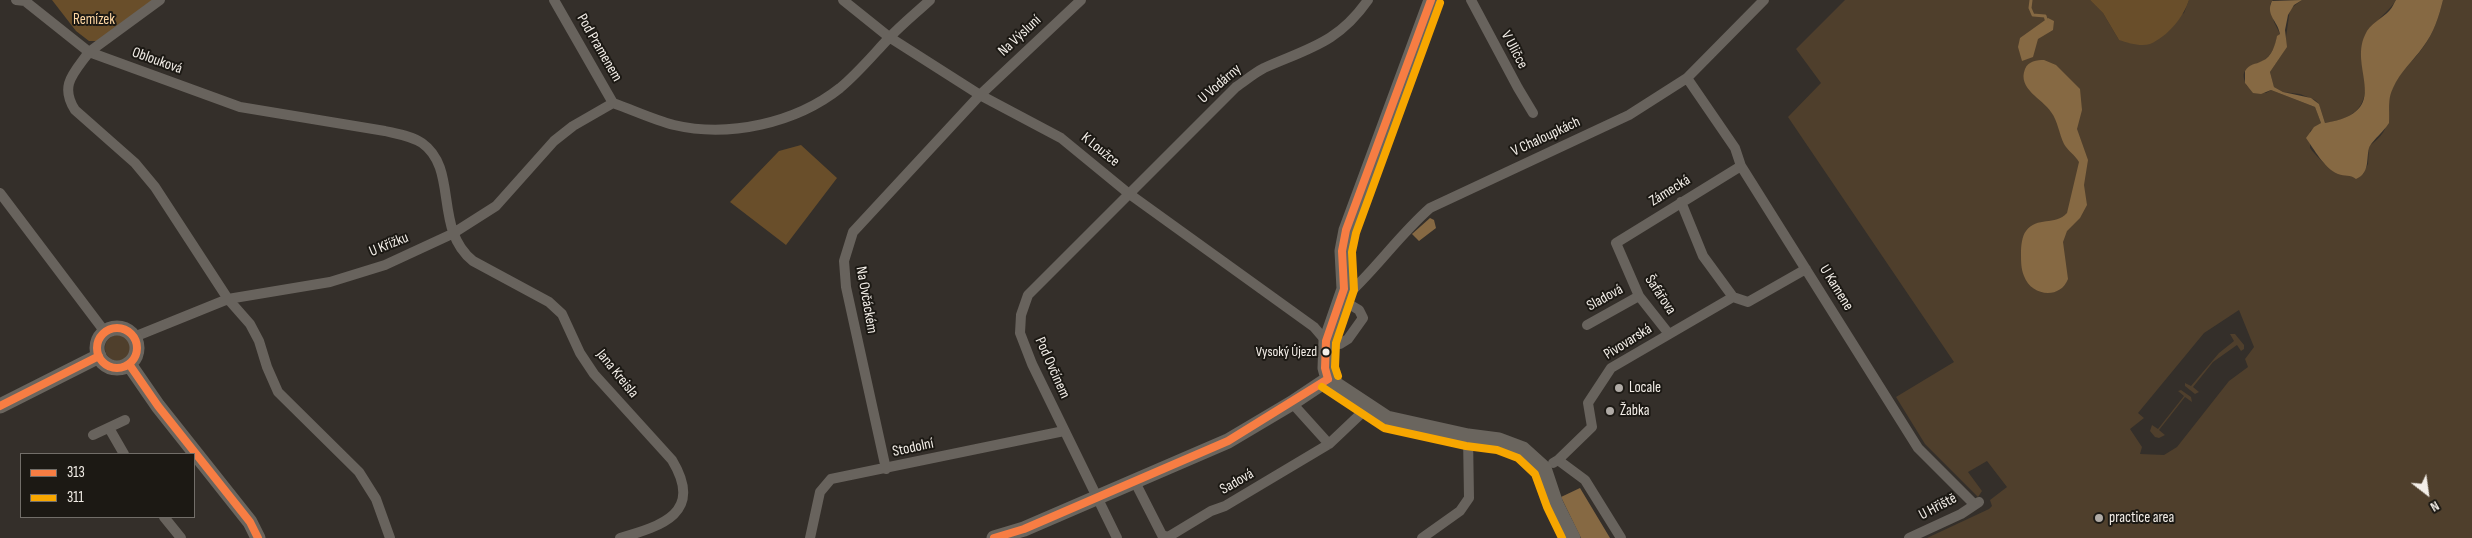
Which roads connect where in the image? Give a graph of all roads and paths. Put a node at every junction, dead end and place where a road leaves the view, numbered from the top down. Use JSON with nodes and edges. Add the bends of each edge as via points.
{"nodes":[{"id":1,"x":16,"y":0,"type":"edge"},
{"id":2,"x":160,"y":0,"type":"edge"},
{"id":3,"x":554,"y":0,"type":"edge"},
{"id":4,"x":843,"y":0,"type":"edge"},
{"id":5,"x":930,"y":0,"type":"edge"},
{"id":6,"x":1081,"y":0,"type":"edge"},
{"id":7,"x":1368,"y":0,"type":"edge"},
{"id":8,"x":1431,"y":0,"type":"edge"},
{"id":9,"x":1471,"y":0,"type":"edge"},
{"id":10,"x":1764,"y":0,"type":"edge"},
{"id":11,"x":889,"y":38,"type":"junction"},
{"id":12,"x":89,"y":52,"type":"junction"},
{"id":13,"x":1687,"y":78,"type":"junction"},
{"id":14,"x":980,"y":95,"type":"junction"},
{"id":15,"x":614,"y":103,"type":"junction"},
{"id":16,"x":1533,"y":113,"type":"dead end"},
{"id":17,"x":1741,"y":166,"type":"junction"},
{"id":18,"x":0,"y":193,"type":"edge"},
{"id":19,"x":1128,"y":193,"type":"junction"},
{"id":20,"x":1681,"y":202,"type":"junction"},
{"id":21,"x":452,"y":234,"type":"junction"},
{"id":22,"x":1616,"y":244,"type":"joint"},
{"id":23,"x":1806,"y":269,"type":"junction"},
{"id":24,"x":1639,"y":296,"type":"junction"},
{"id":25,"x":1733,"y":297,"type":"junction"},
{"id":26,"x":228,"y":299,"type":"junction"},
{"id":27,"x":1342,"y":300,"type":"junction"},
{"id":28,"x":1586,"y":325,"type":"dead end"},
{"id":29,"x":105,"y":332,"type":"junction"},
{"id":30,"x":1669,"y":334,"type":"junction"},
{"id":31,"x":134,"y":337,"type":"junction"},
{"id":32,"x":1326,"y":341,"type":"junction"},
{"id":33,"x":99,"y":356,"type":"junction"},
{"id":34,"x":128,"y":364,"type":"junction"},
{"id":35,"x":1328,"y":379,"type":"junction"},
{"id":36,"x":1292,"y":403,"type":"junction"},
{"id":37,"x":0,"y":406,"type":"edge"},
{"id":38,"x":1368,"y":407,"type":"junction"},
{"id":39,"x":125,"y":420,"type":"dead end"},
{"id":40,"x":109,"y":428,"type":"junction"},
{"id":41,"x":1064,"y":431,"type":"junction"},
{"id":42,"x":93,"y":435,"type":"dead end"},
{"id":43,"x":1468,"y":436,"type":"junction"},
{"id":44,"x":1329,"y":444,"type":"junction"},
{"id":45,"x":123,"y":453,"type":"edge"},
{"id":46,"x":1558,"y":460,"type":"junction"},
{"id":47,"x":1544,"y":468,"type":"junction"},
{"id":48,"x":886,"y":469,"type":"junction"},
{"id":49,"x":1135,"y":482,"type":"junction"},
{"id":50,"x":1097,"y":498,"type":"junction"},
{"id":51,"x":1977,"y":503,"type":"joint"},
{"id":52,"x":165,"y":518,"type":"edge"},
{"id":53,"x":255,"y":536,"type":"edge"},
{"id":54,"x":181,"y":538,"type":"edge"},
{"id":55,"x":390,"y":538,"type":"edge"},
{"id":56,"x":620,"y":538,"type":"edge"},
{"id":57,"x":810,"y":538,"type":"edge"},
{"id":58,"x":994,"y":538,"type":"edge"},
{"id":59,"x":1117,"y":538,"type":"edge"},
{"id":60,"x":1422,"y":538,"type":"edge"},
{"id":61,"x":1573,"y":538,"type":"edge"},
{"id":62,"x":1621,"y":538,"type":"edge"},
{"id":63,"x":1909,"y":538,"type":"edge"}],
"edges":[{"from":1,"to":12,"type":"street","name":"Oblouková","via":[[25,1]]},
{"from":2,"to":12,"type":"street"},
{"from":3,"to":15,"type":"street","name":"Pod Pramenem"},
{"from":4,"to":11,"type":"street","name":"K Loužce"},
{"from":5,"to":11,"type":"street","name":"Pod Pramenem"},
{"from":6,"to":14,"type":"street","name":"Na Výsluní"},
{"from":7,"to":19,"type":"street","name":"U Vodárny","via":[[1342,30],[1321,44],[1263,69],[1236,88]]},
{"from":8,"to":27,"type":"street","via":[[1346,230],[1342,251]]},
{"from":9,"to":16,"type":"street","name":"V Uličce"},
{"from":10,"to":13,"type":"street","name":"V Chaloupkách"},
{"from":11,"to":14,"type":"street","name":"K Loužce"},
{"from":11,"to":15,"type":"street","name":"Pod Pramenem","via":[[839,89],[787,117],[759,124],[705,129],[674,125]]},
{"from":12,"to":21,"type":"street","name":"Oblouková","via":[[240,107],[385,131],[422,143],[435,156],[442,172]]},
{"from":12,"to":26,"type":"street","via":[[71,77],[67,87],[69,100],[75,110],[135,163],[155,187]]},
{"from":13,"to":17,"type":"street","name":"U Kamene","via":[[1734,148]]},
{"from":13,"to":27,"type":"street","name":"V Chaloupkách","via":[[1629,115],[1430,208],[1364,281]]},
{"from":14,"to":19,"type":"street","name":"K Loužce","via":[[1062,138]]},
{"from":14,"to":48,"type":"street","name":"Na Ovčáckém","via":[[853,232],[844,261],[846,287]]},
{"from":15,"to":21,"type":"street","name":"U Křížku","via":[[573,126],[554,141],[496,206]]},
{"from":17,"to":20,"type":"street","name":"Zámecká"},
{"from":17,"to":23,"type":"street","name":"U Kamene"},
{"from":18,"to":29,"type":"street"},
{"from":19,"to":32,"type":"street","name":"K Loužce","via":[[1314,327]]},
{"from":19,"to":41,"type":"street","name":"Pod Ovčínem","via":[[1028,295],[1021,315],[1020,333]]},
{"from":20,"to":22,"type":"street","name":"Zámecká"},
{"from":20,"to":25,"type":"street","via":[[1704,256]]},
{"from":21,"to":26,"type":"street","name":"U Křížku","via":[[385,265],[330,282]]},
{"from":21,"to":56,"type":"street","name":"Jana Kreisla","via":[[462,252],[473,261],[549,302],[562,314],[594,374],[672,460],[681,475],[683,496],[676,512],[653,529]]},
{"from":22,"to":24,"type":"street","name":"Šafářova"},
{"from":23,"to":25,"type":"street","via":[[1748,302]]},
{"from":23,"to":51,"type":"street","name":"U Kamene","via":[[1918,448]]},
{"from":24,"to":28,"type":"street","name":"Sladová"},
{"from":24,"to":30,"type":"street","name":"Šafářova"},
{"from":25,"to":30,"type":"street","name":"Pivovarská"},
{"from":26,"to":31,"type":"street","name":"U Křížku"},
{"from":26,"to":55,"type":"street","via":[[260,341],[278,392],[345,456],[368,485]]},
{"from":27,"to":32,"type":"street"},
{"from":27,"to":32,"type":"street","via":[[1359,310],[1363,318],[1348,339],[1340,344]]},
{"from":29,"to":31,"type":"street","via":[[124,329]]},
{"from":29,"to":33,"type":"street","via":[[98,343]]},
{"from":30,"to":46,"type":"street","name":"Pivovarská","via":[[1611,368],[1588,403],[1592,427]]},
{"from":31,"to":34,"type":"street","via":[[137,352]]},
{"from":32,"to":35,"type":"street"},
{"from":33,"to":34,"type":"street","via":[[112,367]]},
{"from":33,"to":37,"type":"street"},
{"from":34,"to":53,"type":"street","via":[[246,516]]},
{"from":35,"to":36,"type":"street"},
{"from":35,"to":38,"type":"street"},
{"from":36,"to":44,"type":"street"},
{"from":36,"to":49,"type":"street","via":[[1228,441]]},
{"from":38,"to":43,"type":"street","via":[[1398,422]]},
{"from":38,"to":44,"type":"street","name":"Sadová"},
{"from":39,"to":40,"type":"street"},
{"from":40,"to":42,"type":"street"},
{"from":40,"to":45,"type":"street"},
{"from":41,"to":48,"type":"street","name":"Stodolní"},
{"from":41,"to":50,"type":"street","name":"Pod Ovčínem"},
{"from":43,"to":47,"type":"street","via":[[1511,444]]},
{"from":43,"to":60,"type":"street","via":[[1469,498],[1460,511]]},
{"from":44,"to":49,"type":"street","name":"Sadová","via":[[1168,537],[1162,535]]},
{"from":46,"to":47,"type":"street"},
{"from":46,"to":62,"type":"street","via":[[1585,480]]},
{"from":47,"to":61,"type":"street","via":[[1556,504]]},
{"from":48,"to":57,"type":"street","name":"Stodolní","via":[[824,484]]},
{"from":49,"to":50,"type":"street"},
{"from":50,"to":58,"type":"street"},
{"from":50,"to":59,"type":"street","name":"Pod Ovčínem"},
{"from":51,"to":63,"type":"street","name":"U Hřiště"},
{"from":52,"to":54,"type":"street"}]}
